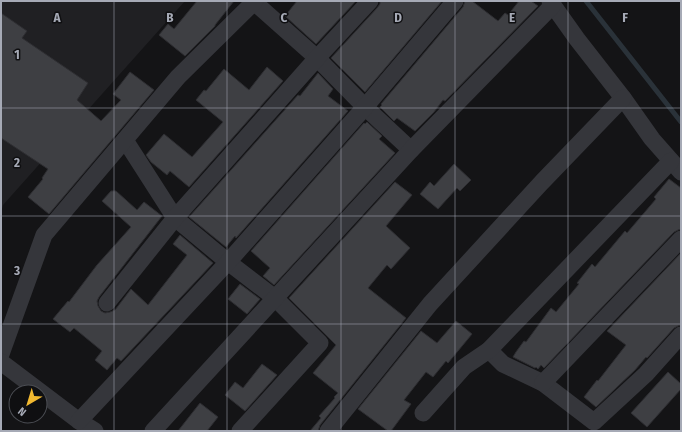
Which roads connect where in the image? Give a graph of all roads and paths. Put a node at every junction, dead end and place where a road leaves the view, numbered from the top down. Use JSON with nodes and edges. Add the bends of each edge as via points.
{"nodes":[{"id":1,"x":254,"y":1,"type":"edge"},
{"id":2,"x":370,"y":1,"type":"edge"},
{"id":3,"x":455,"y":1,"type":"edge"},
{"id":4,"x":551,"y":3,"type":"edge"},
{"id":5,"x":317,"y":58,"type":"junction"},
{"id":6,"x":623,"y":98,"type":"junction"},
{"id":7,"x":365,"y":107,"type":"junction"},
{"id":8,"x":125,"y":140,"type":"junction"},
{"id":9,"x":411,"y":150,"type":"junction"},
{"id":10,"x":676,"y":167,"type":"edge"},
{"id":11,"x":175,"y":218,"type":"junction"},
{"id":12,"x":681,"y":239,"type":"edge"},
{"id":13,"x":228,"y":262,"type":"junction"},
{"id":14,"x":275,"y":298,"type":"junction"},
{"id":15,"x":107,"y":303,"type":"dead end"},
{"id":16,"x":681,"y":335,"type":"edge"},
{"id":17,"x":489,"y":350,"type":"junction"},
{"id":18,"x":1,"y":354,"type":"edge"},
{"id":19,"x":1,"y":362,"type":"edge"},
{"id":20,"x":544,"y":383,"type":"junction"},
{"id":21,"x":423,"y":413,"type":"dead end"},
{"id":22,"x":80,"y":421,"type":"junction"},
{"id":23,"x":95,"y":431,"type":"edge"},
{"id":24,"x":153,"y":431,"type":"edge"},
{"id":25,"x":240,"y":431,"type":"edge"},
{"id":26,"x":328,"y":431,"type":"edge"}],
"edges":[{"from":1,"to":5,"type":"street"},
{"from":1,"to":8,"type":"street","via":[[178,77]]},
{"from":2,"to":5,"type":"street"},
{"from":3,"to":7,"type":"street"},
{"from":4,"to":6,"type":"street"},
{"from":4,"to":9,"type":"street"},
{"from":5,"to":7,"type":"street"},
{"from":5,"to":11,"type":"street"},
{"from":6,"to":10,"type":"street"},
{"from":6,"to":26,"type":"street","via":[[430,304]]},
{"from":7,"to":9,"type":"street"},
{"from":7,"to":13,"type":"street"},
{"from":8,"to":11,"type":"street"},
{"from":8,"to":18,"type":"street","via":[[44,235]]},
{"from":9,"to":14,"type":"street"},
{"from":10,"to":17,"type":"street"},
{"from":11,"to":13,"type":"street"},
{"from":11,"to":15,"type":"street"},
{"from":12,"to":20,"type":"street"},
{"from":13,"to":14,"type":"street"},
{"from":13,"to":22,"type":"street"},
{"from":14,"to":24,"type":"street"},
{"from":14,"to":25,"type":"street","via":[[320,343]]},
{"from":16,"to":20,"type":"street","via":[[646,374],[594,422]]},
{"from":17,"to":20,"type":"street","via":[[503,364]]},
{"from":17,"to":21,"type":"street","via":[[464,367]]},
{"from":19,"to":22,"type":"street"},
{"from":22,"to":23,"type":"street"}]}
